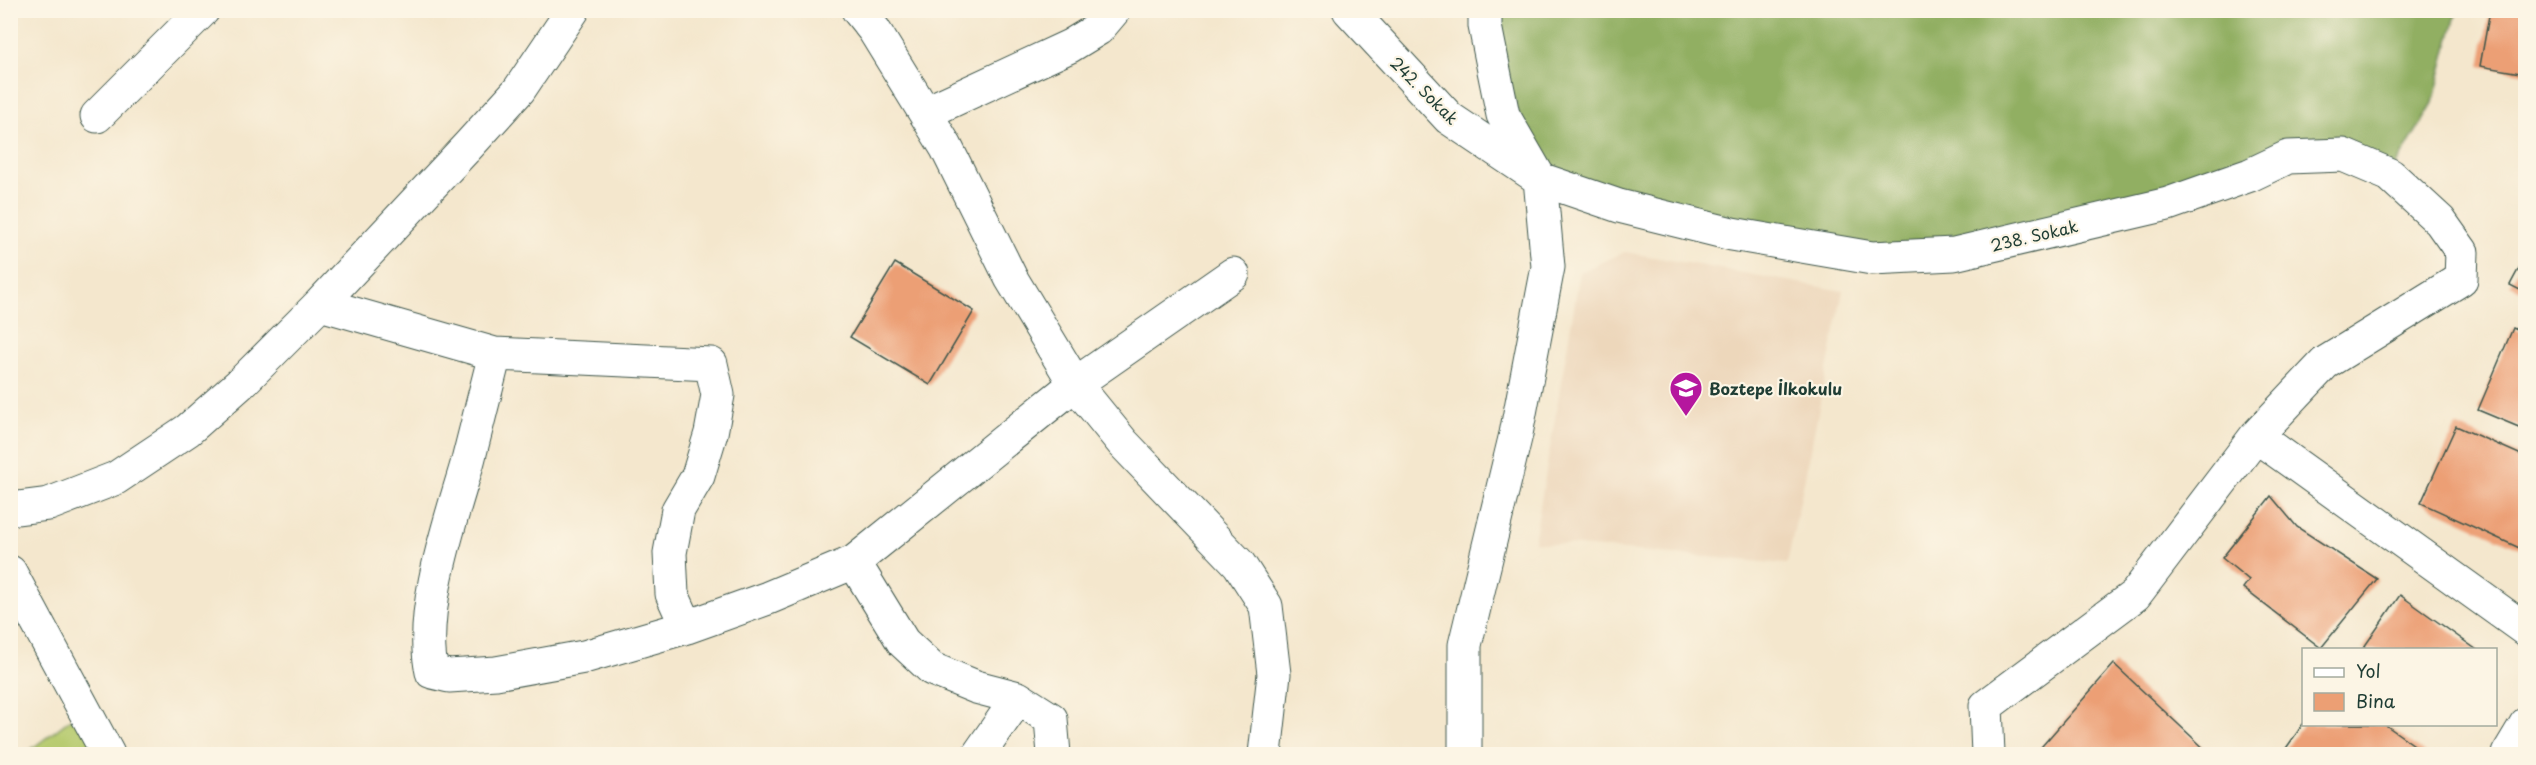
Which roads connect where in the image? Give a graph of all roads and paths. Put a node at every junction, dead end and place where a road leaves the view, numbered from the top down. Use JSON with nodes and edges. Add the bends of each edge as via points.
{"nodes":[{"id":1,"x":203,"y":10,"type":"edge"},
{"id":2,"x":573,"y":10,"type":"edge"},
{"id":3,"x":858,"y":10,"type":"edge"},
{"id":4,"x":1114,"y":10,"type":"edge"},
{"id":5,"x":1349,"y":10,"type":"edge"},
{"id":6,"x":1485,"y":10,"type":"edge"},
{"id":7,"x":925,"y":113,"type":"junction"},
{"id":8,"x":97,"y":116,"type":"dead end"},
{"id":9,"x":1540,"y":179,"type":"junction"},
{"id":10,"x":1233,"y":273,"type":"dead end"},
{"id":11,"x":320,"y":304,"type":"junction"},
{"id":12,"x":495,"y":354,"type":"junction"},
{"id":13,"x":1075,"y":384,"type":"junction"},
{"id":14,"x":2256,"y":436,"type":"junction"},
{"id":15,"x":10,"y":509,"type":"edge"},
{"id":16,"x":854,"y":562,"type":"junction"},
{"id":17,"x":10,"y":572,"type":"edge"},
{"id":18,"x":687,"y":627,"type":"junction"},
{"id":19,"x":2526,"y":630,"type":"edge"},
{"id":20,"x":1018,"y":698,"type":"junction"},
{"id":21,"x":2526,"y":724,"type":"edge"},
{"id":22,"x":108,"y":754,"type":"edge"},
{"id":23,"x":979,"y":754,"type":"edge"},
{"id":24,"x":1054,"y":754,"type":"edge"},
{"id":25,"x":1265,"y":754,"type":"edge"},
{"id":26,"x":1465,"y":754,"type":"edge"},
{"id":27,"x":1988,"y":754,"type":"edge"},
{"id":28,"x":2508,"y":754,"type":"edge"}],
"edges":[{"from":1,"to":8,"type":"street"},
{"from":2,"to":11,"type":"street","via":[[519,90]]},
{"from":3,"to":7,"type":"street"},
{"from":4,"to":7,"type":"street","via":[[1098,29],[1070,46]]},
{"from":5,"to":9,"type":"street","name":"242. Sokak","via":[[1449,118]]},
{"from":6,"to":9,"type":"street","via":[[1503,115]]},
{"from":7,"to":13,"type":"street","via":[[1011,278]]},
{"from":9,"to":14,"type":"street","name":"238. Sokak","via":[[1619,206],[1731,234],[1872,258],[1954,254],[2168,204],[2288,157],[2343,155],[2390,175],[2440,220],[2462,252],[2461,279],[2325,363]]},
{"from":9,"to":26,"type":"street","via":[[1548,267],[1516,434],[1465,645]]},
{"from":10,"to":13,"type":"street"},
{"from":11,"to":12,"type":"street"},
{"from":11,"to":15,"type":"street","via":[[188,430],[116,478],[49,504]]},
{"from":12,"to":18,"type":"street","via":[[711,364],[718,395],[711,433],[698,476],[678,510],[670,553],[672,594]]},
{"from":12,"to":18,"type":"street","via":[[431,608],[428,656],[432,672],[449,676],[496,673],[584,657]]},
{"from":13,"to":16,"type":"street"},
{"from":13,"to":25,"type":"street","via":[[1123,443],[1239,564],[1266,606],[1274,674]]},
{"from":14,"to":19,"type":"street"},
{"from":14,"to":27,"type":"street","via":[[2135,595],[1986,706]]},
{"from":16,"to":18,"type":"street"},
{"from":16,"to":20,"type":"street","via":[[903,642],[932,669]]},
{"from":17,"to":22,"type":"street"},
{"from":20,"to":23,"type":"street"},
{"from":20,"to":24,"type":"street","via":[[1051,719]]},
{"from":21,"to":28,"type":"street"}]}
